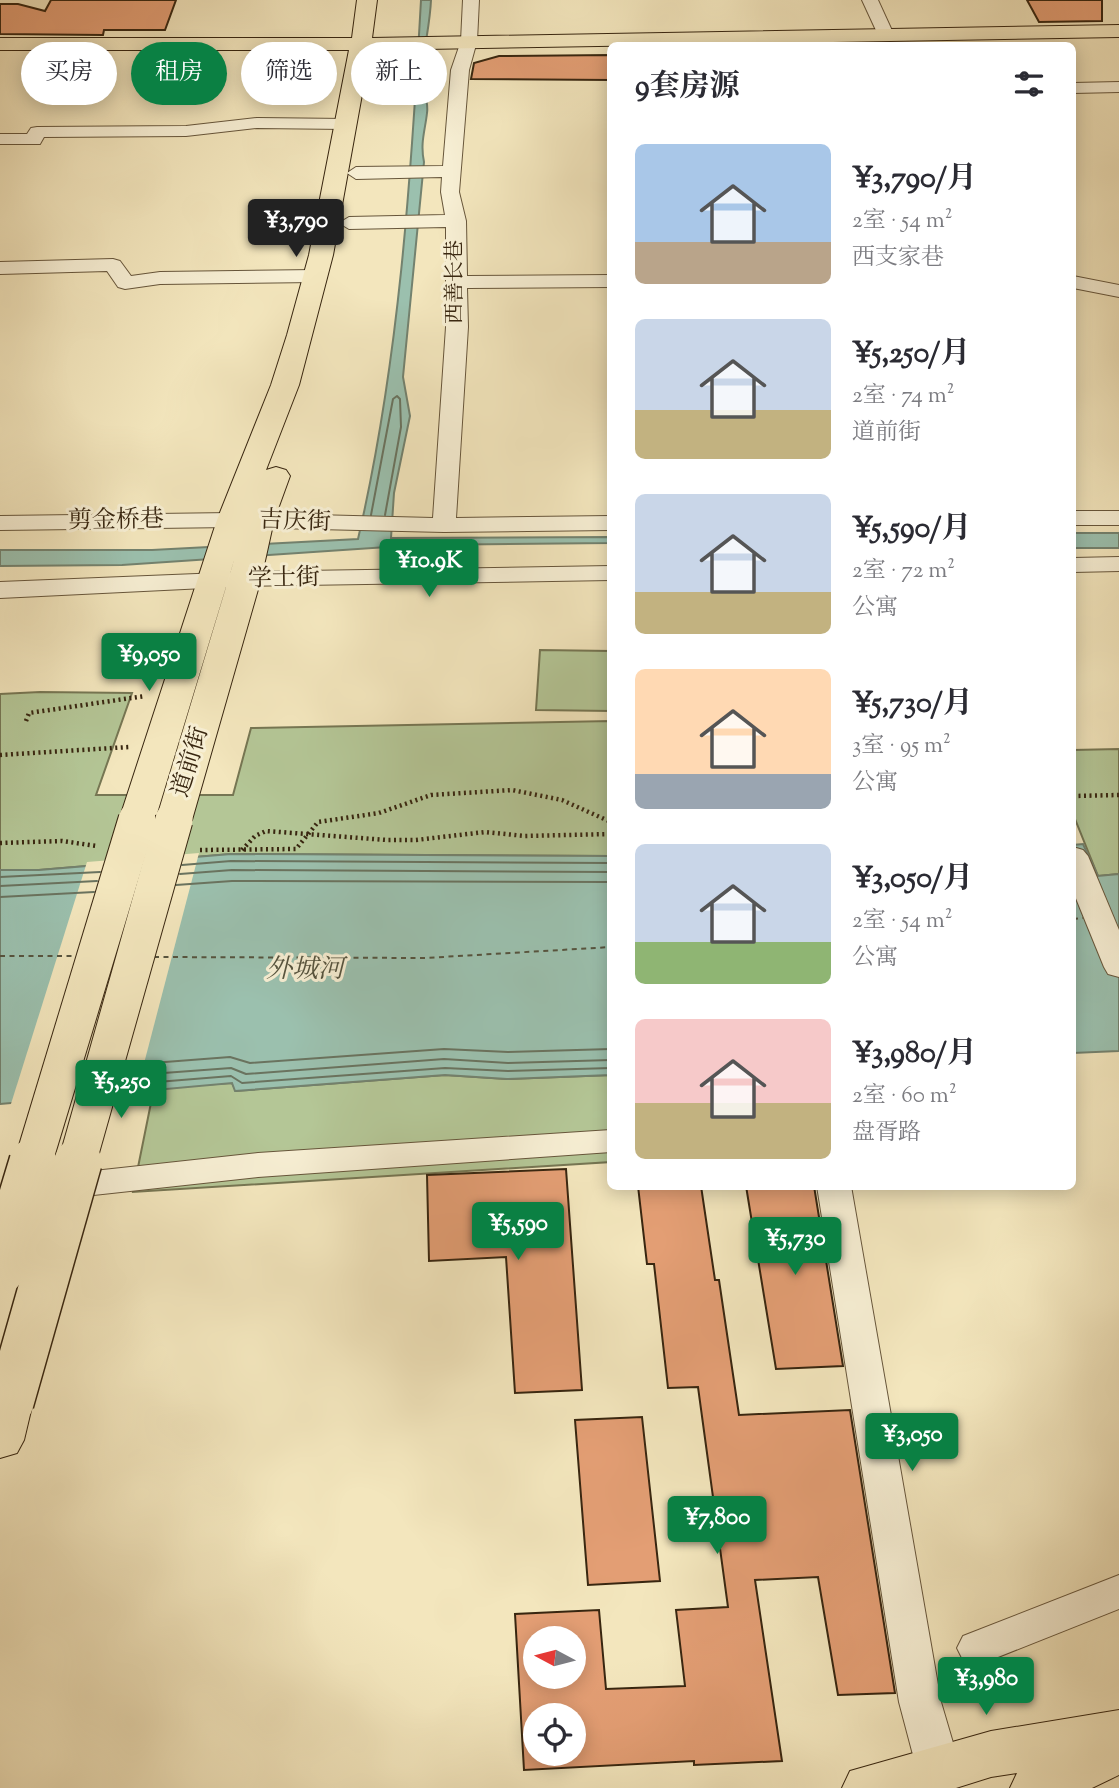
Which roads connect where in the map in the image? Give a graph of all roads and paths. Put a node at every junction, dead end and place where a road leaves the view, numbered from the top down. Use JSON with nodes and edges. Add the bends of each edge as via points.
{"nodes":[{"id":1,"x":367,"y":0,"type":"edge"},
{"id":2,"x":384,"y":0,"type":"edge"},
{"id":3,"x":471,"y":0,"type":"edge"},
{"id":4,"x":870,"y":0,"type":"edge"},
{"id":5,"x":1119,"y":32,"type":"edge"},
{"id":6,"x":886,"y":34,"type":"junction"},
{"id":7,"x":832,"y":40,"type":"edge"},
{"id":8,"x":469,"y":41,"type":"junction"},
{"id":9,"x":370,"y":42,"type":"edge"},
{"id":10,"x":371,"y":42,"type":"edge"},
{"id":11,"x":447,"y":42,"type":"edge"},
{"id":12,"x":0,"y":44,"type":"edge"},
{"id":13,"x":351,"y":44,"type":"edge"},
{"id":14,"x":1119,"y":87,"type":"edge"},
{"id":15,"x":1076,"y":88,"type":"edge"},
{"id":16,"x":352,"y":105,"type":"edge"},
{"id":17,"x":363,"y":105,"type":"edge"},
{"id":18,"x":346,"y":124,"type":"junction"},
{"id":19,"x":0,"y":139,"type":"edge"},
{"id":20,"x":452,"y":171,"type":"junction"},
{"id":21,"x":356,"y":173,"type":"junction"},
{"id":22,"x":456,"y":221,"type":"junction"},
{"id":23,"x":349,"y":223,"type":"junction"},
{"id":24,"x":0,"y":268,"type":"edge"},
{"id":25,"x":315,"y":275,"type":"junction"},
{"id":26,"x":607,"y":281,"type":"edge"},
{"id":27,"x":455,"y":282,"type":"junction"},
{"id":28,"x":1076,"y":283,"type":"edge"},
{"id":29,"x":1119,"y":291,"type":"edge"},
{"id":30,"x":1076,"y":518,"type":"edge"},
{"id":31,"x":1119,"y":518,"type":"edge"},
{"id":32,"x":0,"y":523,"type":"edge"},
{"id":33,"x":607,"y":523,"type":"edge"},
{"id":34,"x":444,"y":525,"type":"junction"},
{"id":35,"x":237,"y":552,"type":"junction"},
{"id":36,"x":1119,"y":564,"type":"edge"},
{"id":37,"x":1076,"y":565,"type":"edge"},
{"id":38,"x":607,"y":573,"type":"edge"},
{"id":39,"x":0,"y":590,"type":"edge"},
{"id":40,"x":178,"y":691,"type":"junction"},
{"id":41,"x":26,"y":721,"type":"dead end"},
{"id":42,"x":161,"y":744,"type":"junction"},
{"id":43,"x":0,"y":755,"type":"edge"},
{"id":44,"x":1119,"y":795,"type":"edge"},
{"id":45,"x":1076,"y":796,"type":"edge"},
{"id":46,"x":607,"y":820,"type":"edge"},
{"id":47,"x":168,"y":830,"type":"junction"},
{"id":48,"x":607,"y":834,"type":"edge"},
{"id":49,"x":306,"y":836,"type":"junction"},
{"id":50,"x":0,"y":843,"type":"edge"},
{"id":51,"x":109,"y":847,"type":"dead end"},
{"id":52,"x":241,"y":850,"type":"junction"},
{"id":53,"x":1076,"y":863,"type":"edge"},
{"id":54,"x":1119,"y":967,"type":"edge"},
{"id":55,"x":607,"y":1141,"type":"edge"},
{"id":56,"x":835,"y":1190,"type":"edge"},
{"id":57,"x":0,"y":1194,"type":"edge"},
{"id":58,"x":0,"y":1271,"type":"edge"},
{"id":59,"x":5,"y":1421,"type":"edge"},
{"id":60,"x":1119,"y":1592,"type":"edge"},
{"id":61,"x":978,"y":1648,"type":"dead end"},
{"id":62,"x":1119,"y":1733,"type":"edge"},
{"id":63,"x":1119,"y":1750,"type":"edge"},
{"id":64,"x":939,"y":1770,"type":"junction"},
{"id":65,"x":869,"y":1788,"type":"edge"},
{"id":66,"x":1037,"y":1788,"type":"edge"}],
"edges":[{"from":1,"to":9,"type":"main road","name":"道前街"},
{"from":2,"to":10,"type":"main road","name":"道前街"},
{"from":3,"to":8,"type":"street","name":"西善长巷"},
{"from":4,"to":6,"type":"street"},
{"from":5,"to":6,"type":"main road"},
{"from":6,"to":7,"type":"main road"},
{"from":7,"to":8,"type":"main road"},
{"from":8,"to":11,"type":"main road"},
{"from":8,"to":20,"type":"street","name":"西善长巷","via":[[460,70]]},
{"from":12,"to":13,"type":"main road"},
{"from":14,"to":15,"type":"street"},
{"from":16,"to":18,"type":"main road","name":"道前街"},
{"from":17,"to":21,"type":"main road","name":"道前街"},
{"from":18,"to":19,"type":"street","via":[[37,132],[34,140]]},
{"from":18,"to":25,"type":"main road","name":"道前街"},
{"from":20,"to":21,"type":"street"},
{"from":20,"to":22,"type":"street","name":"西善长巷","via":[[450,192]]},
{"from":21,"to":23,"type":"main road","name":"道前街"},
{"from":22,"to":23,"type":"street"},
{"from":22,"to":27,"type":"street","name":"西善长巷"},
{"from":23,"to":35,"type":"main road","name":"道前街","via":[[323,335],[289,442]]},
{"from":24,"to":25,"type":"street","via":[[113,265],[125,283],[160,278]]},
{"from":25,"to":35,"type":"main road","name":"道前街"},
{"from":26,"to":27,"type":"street"},
{"from":27,"to":34,"type":"street","name":"西善长巷","via":[[457,327]]},
{"from":28,"to":29,"type":"street"},
{"from":30,"to":31,"type":"street"},
{"from":32,"to":35,"type":"street","name":"剪金桥巷"},
{"from":33,"to":34,"type":"street","name":"吉庆街"},
{"from":34,"to":35,"type":"street","name":"吉庆街","via":[[326,524]]},
{"from":35,"to":38,"type":"street","name":"学士街"},
{"from":35,"to":39,"type":"street","name":"学士街"},
{"from":35,"to":40,"type":"main road","name":"道前街"},
{"from":35,"to":47,"type":"main road","name":"道前街"},
{"from":36,"to":37,"type":"street"},
{"from":40,"to":41,"type":"path","via":[[29,713]]},
{"from":40,"to":42,"type":"main road","name":"道前街"},
{"from":42,"to":43,"type":"path"},
{"from":42,"to":47,"type":"main road","name":"道前街"},
{"from":44,"to":45,"type":"path"},
{"from":46,"to":49,"type":"path","via":[[562,800],[512,790],[431,796],[380,813],[318,822]]},
{"from":47,"to":52,"type":"path"},
{"from":47,"to":58,"type":"main road","name":"道前街","bridge":true},
{"from":47,"to":59,"type":"main road","name":"道前街","bridge":true},
{"from":48,"to":49,"type":"path","via":[[485,832],[416,840]]},
{"from":49,"to":52,"type":"path","via":[[296,849]]},
{"from":49,"to":52,"type":"path","via":[[266,831]]},
{"from":50,"to":51,"type":"path","via":[[62,841]]},
{"from":53,"to":54,"type":"street"},
{"from":55,"to":57,"type":"street","via":[[258,1165]]},
{"from":56,"to":64,"type":"street","via":[[920,1702]]},
{"from":60,"to":61,"type":"street"},
{"from":62,"to":64,"type":"main road","via":[[992,1754]]},
{"from":63,"to":66,"type":"main road"},
{"from":64,"to":65,"type":"main road"}]}
